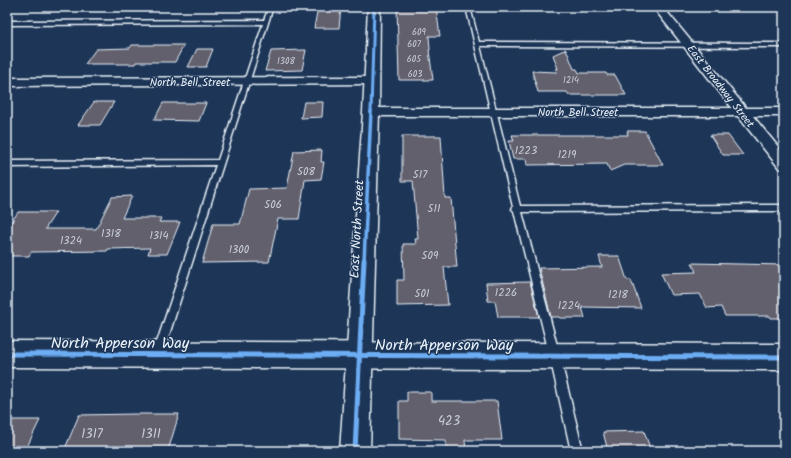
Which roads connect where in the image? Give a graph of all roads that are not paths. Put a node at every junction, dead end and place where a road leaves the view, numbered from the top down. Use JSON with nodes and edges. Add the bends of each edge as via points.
{"nodes":[{"id":1,"x":271,"y":7,"type":"edge"},
{"id":2,"x":374,"y":7,"type":"edge"},
{"id":3,"x":468,"y":7,"type":"edge"},
{"id":4,"x":658,"y":7,"type":"edge"},
{"id":5,"x":266,"y":22,"type":"junction"},
{"id":6,"x":7,"y":23,"type":"edge"},
{"id":7,"x":478,"y":44,"type":"junction"},
{"id":8,"x":689,"y":45,"type":"junction"},
{"id":9,"x":784,"y":45,"type":"edge"},
{"id":10,"x":372,"y":81,"type":"junction"},
{"id":11,"x":7,"y":82,"type":"edge"},
{"id":12,"x":247,"y":82,"type":"junction"},
{"id":13,"x":371,"y":112,"type":"junction"},
{"id":14,"x":493,"y":112,"type":"junction"},
{"id":15,"x":743,"y":112,"type":"junction"},
{"id":16,"x":784,"y":112,"type":"edge"},
{"id":17,"x":220,"y":162,"type":"junction"},
{"id":18,"x":7,"y":164,"type":"edge"},
{"id":19,"x":784,"y":164,"type":"edge"},
{"id":20,"x":784,"y":208,"type":"edge"},
{"id":21,"x":516,"y":209,"type":"junction"},
{"id":22,"x":7,"y":354,"type":"edge"},
{"id":23,"x":158,"y":354,"type":"junction"},
{"id":24,"x":360,"y":355,"type":"junction"},
{"id":25,"x":556,"y":357,"type":"junction"},
{"id":26,"x":784,"y":357,"type":"edge"},
{"id":27,"x":355,"y":451,"type":"edge"},
{"id":28,"x":577,"y":451,"type":"edge"}],
"edges":[{"from":1,"to":5,"type":"lane"},
{"from":2,"to":10,"type":"street","name":"East North Street"},
{"from":3,"to":7,"type":"lane"},
{"from":4,"to":8,"type":"street","name":"East Broadway Street"},
{"from":5,"to":6,"type":"lane"},
{"from":5,"to":12,"type":"lane"},
{"from":7,"to":8,"type":"lane"},
{"from":7,"to":14,"type":"lane"},
{"from":8,"to":9,"type":"lane"},
{"from":8,"to":15,"type":"street","name":"East Broadway Street"},
{"from":10,"to":12,"type":"street","name":"North Bell Street"},
{"from":10,"to":13,"type":"street","name":"East North Street"},
{"from":11,"to":12,"type":"street","name":"North Bell Street"},
{"from":12,"to":17,"type":"lane"},
{"from":13,"to":14,"type":"street","name":"North Bell Street"},
{"from":13,"to":24,"type":"street","name":"East North Street"},
{"from":14,"to":15,"type":"street","name":"North Bell Street"},
{"from":14,"to":21,"type":"lane"},
{"from":15,"to":16,"type":"street","name":"North Bell Street"},
{"from":15,"to":19,"type":"street","name":"East Broadway Street"},
{"from":17,"to":18,"type":"lane"},
{"from":17,"to":23,"type":"lane"},
{"from":20,"to":21,"type":"lane"},
{"from":21,"to":25,"type":"lane"},
{"from":22,"to":23,"type":"main road","name":"North Apperson Way"},
{"from":23,"to":24,"type":"main road","name":"North Apperson Way"},
{"from":24,"to":25,"type":"main road","name":"North Apperson Way"},
{"from":24,"to":27,"type":"street","name":"East North Street"},
{"from":25,"to":26,"type":"main road","name":"North Apperson Way"},
{"from":25,"to":28,"type":"lane"}]}
